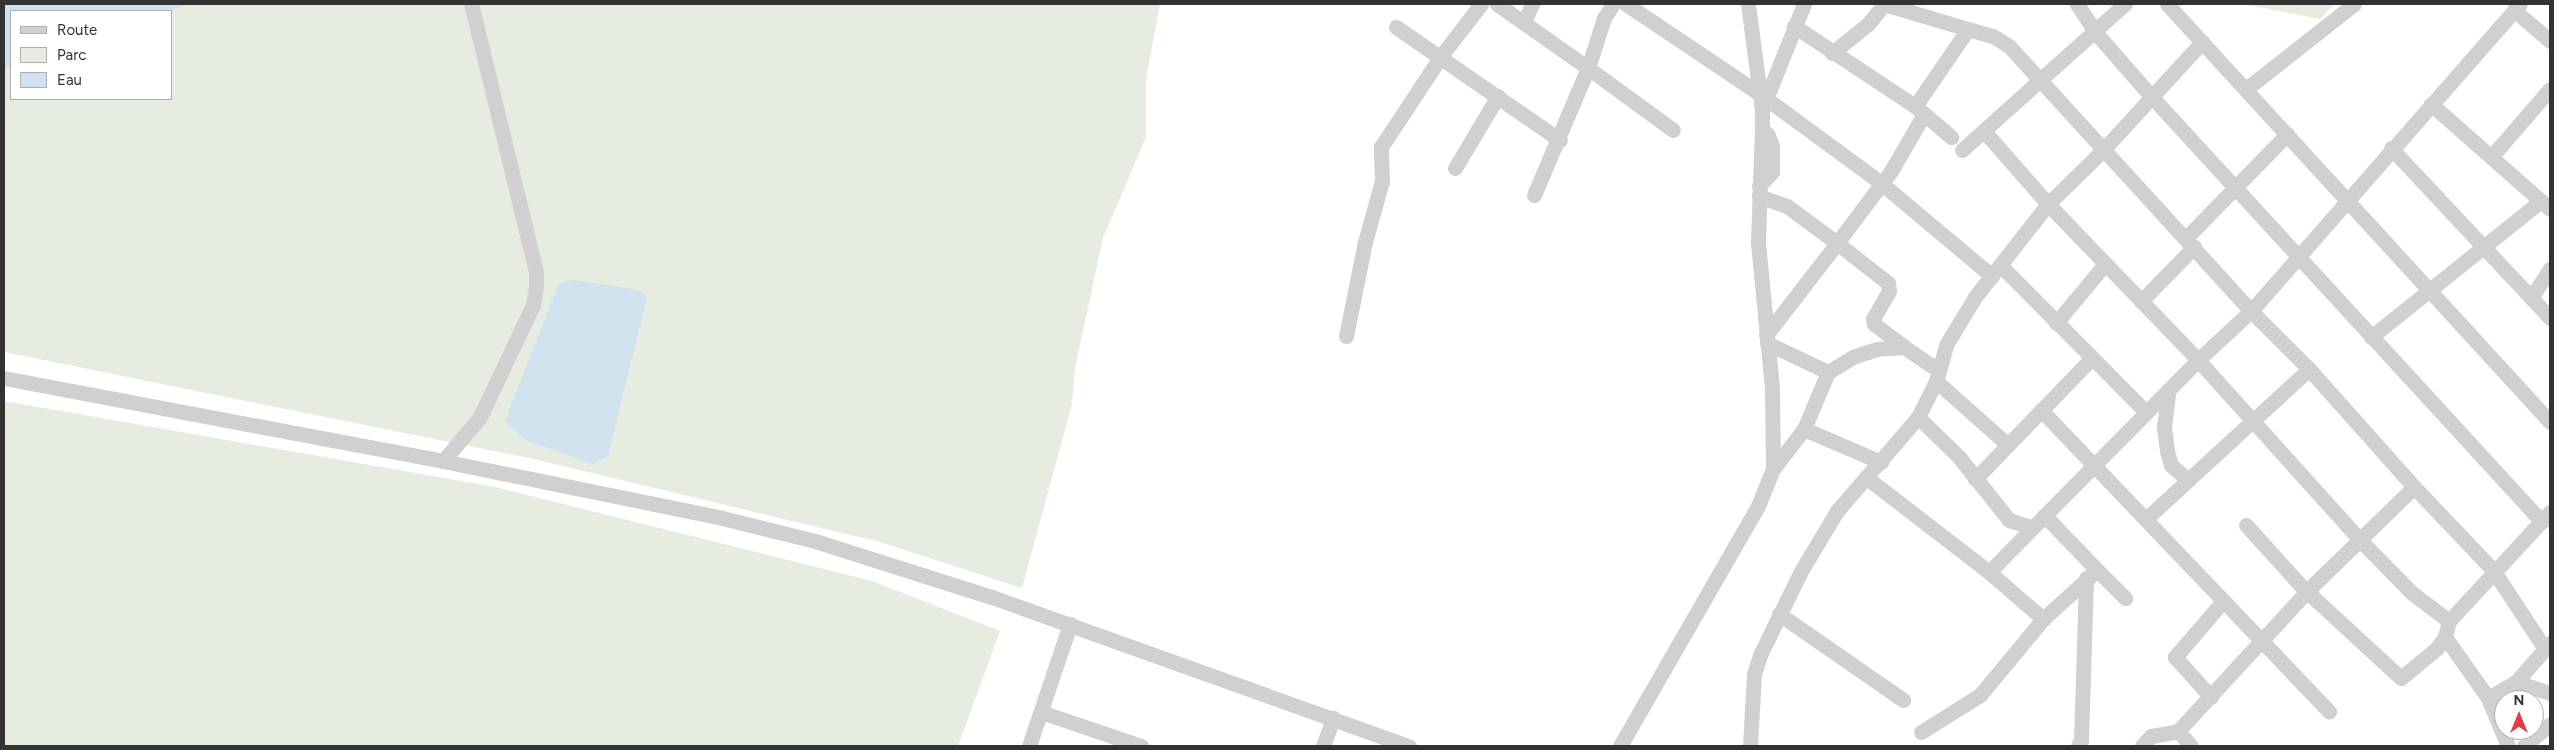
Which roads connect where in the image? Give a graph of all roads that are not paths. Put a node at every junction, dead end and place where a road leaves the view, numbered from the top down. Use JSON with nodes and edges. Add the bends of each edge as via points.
{"nodes":[{"id":1,"x":471,"y":4,"type":"edge"},
{"id":2,"x":1480,"y":4,"type":"edge"},
{"id":3,"x":1497,"y":4,"type":"edge"},
{"id":4,"x":1532,"y":4,"type":"edge"},
{"id":5,"x":1613,"y":4,"type":"edge"},
{"id":6,"x":1626,"y":4,"type":"edge"},
{"id":7,"x":1748,"y":4,"type":"edge"},
{"id":8,"x":1804,"y":4,"type":"edge"},
{"id":9,"x":1884,"y":4,"type":"edge"},
{"id":10,"x":2077,"y":4,"type":"edge"},
{"id":11,"x":2125,"y":4,"type":"edge"},
{"id":12,"x":2167,"y":4,"type":"edge"},
{"id":13,"x":2354,"y":4,"type":"edge"},
{"id":14,"x":2517,"y":7,"type":"edge"},
{"id":15,"x":1524,"y":22,"type":"junction"},
{"id":16,"x":1794,"y":26,"type":"junction"},
{"id":17,"x":1396,"y":27,"type":"dead end"},
{"id":18,"x":1968,"y":29,"type":"junction"},
{"id":19,"x":2095,"y":32,"type":"junction"},
{"id":20,"x":2550,"y":40,"type":"edge"},
{"id":21,"x":2202,"y":42,"type":"junction"},
{"id":22,"x":1832,"y":53,"type":"junction"},
{"id":23,"x":1441,"y":56,"type":"junction"},
{"id":24,"x":1588,"y":68,"type":"junction"},
{"id":25,"x":2040,"y":82,"type":"junction"},
{"id":26,"x":2246,"y":89,"type":"junction"},
{"id":27,"x":2550,"y":89,"type":"edge"},
{"id":28,"x":1498,"y":96,"type":"junction"},
{"id":29,"x":2151,"y":96,"type":"junction"},
{"id":30,"x":1763,"y":97,"type":"junction"},
{"id":31,"x":2431,"y":104,"type":"junction"},
{"id":32,"x":1920,"y":110,"type":"junction"},
{"id":33,"x":1673,"y":130,"type":"dead end"},
{"id":34,"x":1984,"y":131,"type":"junction"},
{"id":35,"x":2287,"y":134,"type":"junction"},
{"id":36,"x":1951,"y":137,"type":"dead end"},
{"id":37,"x":1560,"y":140,"type":"junction"},
{"id":38,"x":2391,"y":148,"type":"junction"},
{"id":39,"x":1962,"y":150,"type":"dead end"},
{"id":40,"x":2103,"y":150,"type":"junction"},
{"id":41,"x":2491,"y":156,"type":"junction"},
{"id":42,"x":1456,"y":168,"type":"dead end"},
{"id":43,"x":1881,"y":183,"type":"junction"},
{"id":44,"x":2235,"y":188,"type":"junction"},
{"id":45,"x":1759,"y":191,"type":"junction"},
{"id":46,"x":1534,"y":195,"type":"dead end"},
{"id":47,"x":2347,"y":199,"type":"junction"},
{"id":48,"x":2048,"y":204,"type":"junction"},
{"id":49,"x":2546,"y":205,"type":"edge"},
{"id":50,"x":1837,"y":243,"type":"junction"},
{"id":51,"x":2190,"y":243,"type":"junction"},
{"id":52,"x":2484,"y":246,"type":"junction"},
{"id":53,"x":2297,"y":257,"type":"junction"},
{"id":54,"x":2105,"y":264,"type":"junction"},
{"id":55,"x":2550,"y":269,"type":"edge"},
{"id":56,"x":1997,"y":271,"type":"junction"},
{"id":57,"x":2429,"y":291,"type":"junction"},
{"id":58,"x":2531,"y":298,"type":"junction"},
{"id":59,"x":2141,"y":301,"type":"junction"},
{"id":60,"x":2251,"y":311,"type":"junction"},
{"id":61,"x":2550,"y":318,"type":"edge"},
{"id":62,"x":2056,"y":323,"type":"junction"},
{"id":63,"x":1346,"y":336,"type":"dead end"},
{"id":64,"x":2371,"y":337,"type":"junction"},
{"id":65,"x":1767,"y":339,"type":"junction"},
{"id":66,"x":1904,"y":347,"type":"junction"},
{"id":67,"x":2092,"y":359,"type":"junction"},
{"id":68,"x":2198,"y":360,"type":"junction"},
{"id":69,"x":2309,"y":369,"type":"junction"},
{"id":70,"x":1828,"y":372,"type":"junction"},
{"id":71,"x":1937,"y":376,"type":"junction"},
{"id":72,"x":4,"y":378,"type":"edge"},
{"id":73,"x":2168,"y":392,"type":"junction"},
{"id":74,"x":2041,"y":410,"type":"junction"},
{"id":75,"x":2146,"y":412,"type":"junction"},
{"id":76,"x":1918,"y":418,"type":"junction"},
{"id":77,"x":2252,"y":422,"type":"junction"},
{"id":78,"x":2550,"y":422,"type":"edge"},
{"id":79,"x":1804,"y":429,"type":"junction"},
{"id":80,"x":2008,"y":444,"type":"junction"},
{"id":81,"x":443,"y":461,"type":"junction"},
{"id":82,"x":1881,"y":462,"type":"junction"},
{"id":83,"x":2093,"y":467,"type":"junction"},
{"id":84,"x":1773,"y":469,"type":"junction"},
{"id":85,"x":1867,"y":478,"type":"junction"},
{"id":86,"x":1975,"y":479,"type":"junction"},
{"id":87,"x":2188,"y":480,"type":"junction"},
{"id":88,"x":2414,"y":487,"type":"junction"},
{"id":89,"x":2044,"y":515,"type":"junction"},
{"id":90,"x":2546,"y":517,"type":"edge"},
{"id":91,"x":2147,"y":518,"type":"junction"},
{"id":92,"x":2246,"y":525,"type":"dead end"},
{"id":93,"x":2031,"y":526,"type":"junction"},
{"id":94,"x":2359,"y":539,"type":"junction"},
{"id":95,"x":2493,"y":570,"type":"junction"},
{"id":96,"x":1989,"y":572,"type":"junction"},
{"id":97,"x":2091,"y":574,"type":"junction"},
{"id":98,"x":2307,"y":591,"type":"junction"},
{"id":99,"x":2125,"y":598,"type":"dead end"},
{"id":100,"x":2223,"y":601,"type":"junction"},
{"id":101,"x":1779,"y":614,"type":"junction"},
{"id":102,"x":2042,"y":619,"type":"junction"},
{"id":103,"x":2449,"y":621,"type":"junction"},
{"id":104,"x":1070,"y":624,"type":"junction"},
{"id":105,"x":2445,"y":637,"type":"junction"},
{"id":106,"x":2263,"y":641,"type":"junction"},
{"id":107,"x":2549,"y":646,"type":"edge"},
{"id":108,"x":2516,"y":682,"type":"junction"},
{"id":109,"x":2550,"y":693,"type":"edge"},
{"id":110,"x":2211,"y":697,"type":"junction"},
{"id":111,"x":2488,"y":698,"type":"junction"},
{"id":112,"x":1903,"y":700,"type":"dead end"},
{"id":113,"x":2329,"y":711,"type":"dead end"},
{"id":114,"x":1040,"y":712,"type":"junction"},
{"id":115,"x":1333,"y":718,"type":"junction"},
{"id":116,"x":2550,"y":724,"type":"edge"},
{"id":117,"x":2178,"y":731,"type":"junction"},
{"id":118,"x":1921,"y":732,"type":"dead end"},
{"id":119,"x":1098,"y":739,"type":"edge"},
{"id":120,"x":1401,"y":745,"type":"edge"},
{"id":121,"x":1029,"y":746,"type":"edge"},
{"id":122,"x":1141,"y":746,"type":"edge"},
{"id":123,"x":1322,"y":746,"type":"edge"},
{"id":124,"x":1620,"y":746,"type":"edge"},
{"id":125,"x":1750,"y":746,"type":"edge"},
{"id":126,"x":2078,"y":746,"type":"edge"},
{"id":127,"x":2142,"y":746,"type":"edge"},
{"id":128,"x":2191,"y":746,"type":"edge"},
{"id":129,"x":2508,"y":746,"type":"edge"},
{"id":130,"x":2524,"y":746,"type":"edge"}],
"edges":[{"from":1,"to":81,"type":"street","via":[[536,272],[536,287],[533,306],[480,417]]},
{"from":2,"to":23,"type":"street"},
{"from":3,"to":15,"type":"street"},
{"from":4,"to":15,"type":"street"},
{"from":5,"to":24,"type":"street","via":[[1604,18]]},
{"from":6,"to":30,"type":"street"},
{"from":7,"to":30,"type":"street"},
{"from":8,"to":16,"type":"street"},
{"from":9,"to":18,"type":"street"},
{"from":9,"to":22,"type":"street","via":[[1868,24]]},
{"from":10,"to":19,"type":"street"},
{"from":11,"to":19,"type":"street"},
{"from":12,"to":21,"type":"street"},
{"from":13,"to":26,"type":"street"},
{"from":14,"to":20,"type":"street"},
{"from":14,"to":31,"type":"street"},
{"from":15,"to":24,"type":"street"},
{"from":16,"to":22,"type":"street"},
{"from":16,"to":30,"type":"street"},
{"from":17,"to":23,"type":"street"},
{"from":18,"to":25,"type":"street","via":[[1993,36],[2009,46]]},
{"from":18,"to":32,"type":"street"},
{"from":19,"to":25,"type":"street"},
{"from":19,"to":29,"type":"street"},
{"from":21,"to":26,"type":"street"},
{"from":21,"to":29,"type":"street"},
{"from":22,"to":32,"type":"street"},
{"from":23,"to":28,"type":"street"},
{"from":23,"to":63,"type":"street","via":[[1381,147],[1382,181],[1365,242]]},
{"from":24,"to":33,"type":"street"},
{"from":24,"to":37,"type":"street"},
{"from":25,"to":34,"type":"street"},
{"from":25,"to":40,"type":"street"},
{"from":26,"to":35,"type":"street"},
{"from":27,"to":41,"type":"street"},
{"from":28,"to":37,"type":"street"},
{"from":28,"to":42,"type":"street"},
{"from":29,"to":40,"type":"street"},
{"from":29,"to":44,"type":"street"},
{"from":30,"to":43,"type":"street"},
{"from":30,"to":45,"type":"street","via":[[1762,128],[1772,146],[1773,162],[1769,178]]},
{"from":31,"to":38,"type":"street"},
{"from":31,"to":41,"type":"street"},
{"from":32,"to":36,"type":"street"},
{"from":32,"to":43,"type":"street"},
{"from":34,"to":39,"type":"street"},
{"from":34,"to":48,"type":"street"},
{"from":35,"to":44,"type":"street"},
{"from":35,"to":47,"type":"street"},
{"from":37,"to":46,"type":"street"},
{"from":38,"to":47,"type":"street"},
{"from":38,"to":52,"type":"street"},
{"from":40,"to":48,"type":"street"},
{"from":40,"to":51,"type":"street"},
{"from":41,"to":49,"type":"street"},
{"from":43,"to":50,"type":"street"},
{"from":43,"to":56,"type":"street"},
{"from":44,"to":51,"type":"street"},
{"from":44,"to":53,"type":"street"},
{"from":45,"to":50,"type":"street","via":[[1787,206]]},
{"from":45,"to":65,"type":"street","via":[[1758,242]]},
{"from":47,"to":53,"type":"street"},
{"from":47,"to":57,"type":"street"},
{"from":48,"to":54,"type":"street"},
{"from":48,"to":56,"type":"street"},
{"from":49,"to":52,"type":"street"},
{"from":50,"to":65,"type":"street"},
{"from":50,"to":66,"type":"street","via":[[1888,283],[1889,292],[1873,320],[1874,324]]},
{"from":51,"to":59,"type":"street"},
{"from":51,"to":60,"type":"street"},
{"from":52,"to":57,"type":"street"},
{"from":52,"to":58,"type":"street"},
{"from":53,"to":60,"type":"street"},
{"from":53,"to":64,"type":"street"},
{"from":54,"to":59,"type":"street"},
{"from":54,"to":62,"type":"street"},
{"from":55,"to":58,"type":"street"},
{"from":56,"to":62,"type":"street"},
{"from":56,"to":71,"type":"street","via":[[1975,296],[1946,345]]},
{"from":57,"to":64,"type":"street"},
{"from":57,"to":78,"type":"street"},
{"from":58,"to":61,"type":"street"},
{"from":59,"to":68,"type":"street"},
{"from":60,"to":68,"type":"street"},
{"from":60,"to":69,"type":"street"},
{"from":62,"to":67,"type":"street"},
{"from":64,"to":90,"type":"street"},
{"from":65,"to":70,"type":"street"},
{"from":65,"to":84,"type":"street","via":[[1772,388]]},
{"from":66,"to":70,"type":"street","via":[[1877,349],[1853,357]]},
{"from":66,"to":71,"type":"street"},
{"from":67,"to":74,"type":"street"},
{"from":67,"to":75,"type":"street"},
{"from":68,"to":73,"type":"street"},
{"from":68,"to":77,"type":"street"},
{"from":69,"to":77,"type":"street"},
{"from":69,"to":88,"type":"street"},
{"from":70,"to":79,"type":"street"},
{"from":71,"to":76,"type":"street"},
{"from":71,"to":80,"type":"street"},
{"from":72,"to":81,"type":"street"},
{"from":73,"to":75,"type":"street"},
{"from":73,"to":87,"type":"street","via":[[2164,427],[2167,451],[2171,465]]},
{"from":74,"to":80,"type":"street"},
{"from":74,"to":83,"type":"street"},
{"from":75,"to":83,"type":"street"},
{"from":76,"to":82,"type":"street"},
{"from":76,"to":86,"type":"street","via":[[1959,457]]},
{"from":77,"to":87,"type":"street"},
{"from":77,"to":94,"type":"street"},
{"from":79,"to":82,"type":"street"},
{"from":79,"to":84,"type":"street"},
{"from":80,"to":86,"type":"street"},
{"from":81,"to":104,"type":"street","via":[[722,518],[815,541]]},
{"from":82,"to":85,"type":"street"},
{"from":83,"to":89,"type":"street"},
{"from":83,"to":91,"type":"street"},
{"from":84,"to":124,"type":"street","via":[[1758,506]]},
{"from":85,"to":96,"type":"street"},
{"from":85,"to":101,"type":"street","via":[[1837,511]]},
{"from":86,"to":93,"type":"street","via":[[2009,520]]},
{"from":87,"to":91,"type":"street"},
{"from":88,"to":94,"type":"street"},
{"from":88,"to":95,"type":"street"},
{"from":89,"to":93,"type":"street"},
{"from":89,"to":97,"type":"street"},
{"from":90,"to":95,"type":"street"},
{"from":91,"to":100,"type":"street"},
{"from":92,"to":98,"type":"street"},
{"from":93,"to":96,"type":"street"},
{"from":94,"to":98,"type":"street"},
{"from":94,"to":103,"type":"street","via":[[2412,593]]},
{"from":95,"to":103,"type":"street"},
{"from":95,"to":107,"type":"street"},
{"from":96,"to":102,"type":"street"},
{"from":97,"to":99,"type":"street"},
{"from":97,"to":102,"type":"street"},
{"from":97,"to":126,"type":"street"},
{"from":98,"to":105,"type":"street","via":[[2401,678],[2437,648]]},
{"from":98,"to":106,"type":"street"},
{"from":100,"to":106,"type":"street"},
{"from":100,"to":110,"type":"street","via":[[2175,657]]},
{"from":101,"to":112,"type":"street"},
{"from":101,"to":125,"type":"street","via":[[1754,674]]},
{"from":102,"to":118,"type":"street","via":[[1980,695]]},
{"from":103,"to":105,"type":"street"},
{"from":104,"to":114,"type":"street"},
{"from":104,"to":115,"type":"street"},
{"from":105,"to":111,"type":"street"},
{"from":106,"to":110,"type":"street"},
{"from":106,"to":113,"type":"street"},
{"from":107,"to":108,"type":"street"},
{"from":108,"to":109,"type":"street"},
{"from":108,"to":111,"type":"street"},
{"from":110,"to":117,"type":"street"},
{"from":111,"to":129,"type":"street"},
{"from":114,"to":119,"type":"street"},
{"from":114,"to":121,"type":"street"},
{"from":115,"to":120,"type":"street"},
{"from":115,"to":123,"type":"street"},
{"from":116,"to":130,"type":"street"},
{"from":117,"to":127,"type":"street","via":[[2151,736]]},
{"from":117,"to":128,"type":"street"},
{"from":119,"to":122,"type":"street"}]}
